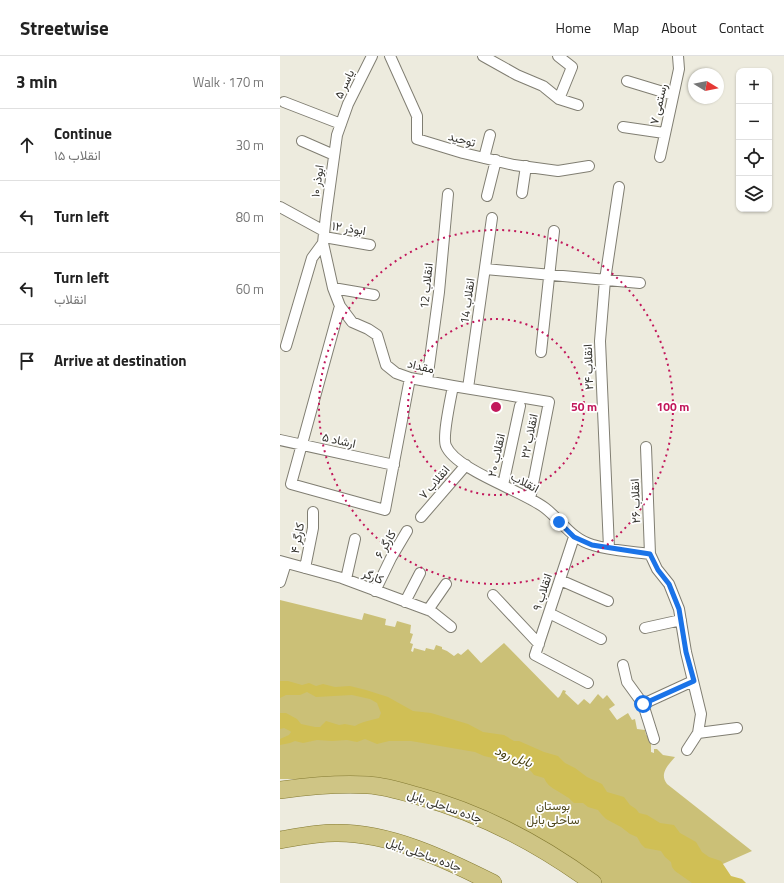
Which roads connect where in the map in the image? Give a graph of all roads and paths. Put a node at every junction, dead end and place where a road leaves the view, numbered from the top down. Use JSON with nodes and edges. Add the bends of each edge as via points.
{"nodes":[{"id":1,"x":372,"y":56,"type":"edge"},
{"id":2,"x":390,"y":56,"type":"edge"},
{"id":3,"x":483,"y":56,"type":"edge"},
{"id":4,"x":558,"y":56,"type":"edge"},
{"id":5,"x":678,"y":56,"type":"edge"},
{"id":6,"x":627,"y":81,"type":"dead end"},
{"id":7,"x":673,"y":95,"type":"junction"},
{"id":8,"x":559,"y":99,"type":"junction"},
{"id":9,"x":284,"y":102,"type":"dead end"},
{"id":10,"x":578,"y":105,"type":"dead end"},
{"id":11,"x":341,"y":124,"type":"junction"},
{"id":12,"x":623,"y":127,"type":"dead end"},
{"id":13,"x":664,"y":133,"type":"junction"},
{"id":14,"x":490,"y":135,"type":"dead end"},
{"id":15,"x":302,"y":141,"type":"dead end"},
{"id":16,"x":334,"y":155,"type":"junction"},
{"id":17,"x":660,"y":157,"type":"dead end"},
{"id":18,"x":484,"y":158,"type":"junction"},
{"id":19,"x":496,"y":160,"type":"junction"},
{"id":20,"x":526,"y":166,"type":"junction"},
{"id":21,"x":589,"y":166,"type":"dead end"},
{"id":22,"x":619,"y":187,"type":"dead end"},
{"id":23,"x":522,"y":193,"type":"dead end"},
{"id":24,"x":448,"y":194,"type":"dead end"},
{"id":25,"x":487,"y":196,"type":"dead end"},
{"id":26,"x":280,"y":207,"type":"edge"},
{"id":27,"x":492,"y":218,"type":"dead end"},
{"id":28,"x":554,"y":230,"type":"dead end"},
{"id":29,"x":324,"y":237,"type":"junction"},
{"id":30,"x":370,"y":245,"type":"dead end"},
{"id":31,"x":484,"y":269,"type":"junction"},
{"id":32,"x":550,"y":275,"type":"junction"},
{"id":33,"x":605,"y":280,"type":"junction"},
{"id":34,"x":640,"y":283,"type":"dead end"},
{"id":35,"x":333,"y":288,"type":"junction"},
{"id":36,"x":374,"y":295,"type":"dead end"},
{"id":37,"x":340,"y":306,"type":"junction"},
{"id":38,"x":286,"y":346,"type":"dead end"},
{"id":39,"x":541,"y":352,"type":"dead end"},
{"id":40,"x":410,"y":378,"type":"junction"},
{"id":41,"x":427,"y":381,"type":"junction"},
{"id":42,"x":453,"y":386,"type":"junction"},
{"id":43,"x":468,"y":388,"type":"junction"},
{"id":44,"x":549,"y":402,"type":"joint"},
{"id":45,"x":520,"y":406,"type":"dead end"},
{"id":46,"x":280,"y":440,"type":"edge"},
{"id":47,"x":301,"y":446,"type":"junction"},
{"id":48,"x":646,"y":447,"type":"dead end"},
{"id":49,"x":394,"y":464,"type":"junction"},
{"id":50,"x":466,"y":465,"type":"junction"},
{"id":51,"x":503,"y":485,"type":"junction"},
{"id":52,"x":530,"y":499,"type":"junction"},
{"id":53,"x":313,"y":512,"type":"dead end"},
{"id":54,"x":421,"y":517,"type":"dead end"},
{"id":55,"x":407,"y":531,"type":"dead end"},
{"id":56,"x":574,"y":537,"type":"junction"},
{"id":57,"x":355,"y":539,"type":"dead end"},
{"id":58,"x":609,"y":548,"type":"junction"},
{"id":59,"x":650,"y":554,"type":"junction"},
{"id":60,"x":283,"y":562,"type":"edge"},
{"id":61,"x":305,"y":568,"type":"junction"},
{"id":62,"x":420,"y":574,"type":"dead end"},
{"id":63,"x":346,"y":579,"type":"junction"},
{"id":64,"x":560,"y":580,"type":"junction"},
{"id":65,"x":280,"y":582,"type":"edge"},
{"id":66,"x":446,"y":584,"type":"dead end"},
{"id":67,"x":375,"y":591,"type":"junction"},
{"id":68,"x":493,"y":595,"type":"dead end"},
{"id":69,"x":608,"y":601,"type":"dead end"},
{"id":70,"x":405,"y":602,"type":"junction"},
{"id":71,"x":428,"y":610,"type":"junction"},
{"id":72,"x":549,"y":613,"type":"junction"},
{"id":73,"x":681,"y":620,"type":"junction"},
{"id":74,"x":451,"y":627,"type":"dead end"},
{"id":75,"x":645,"y":628,"type":"dead end"},
{"id":76,"x":601,"y":639,"type":"dead end"},
{"id":77,"x":539,"y":644,"type":"junction"},
{"id":78,"x":623,"y":665,"type":"dead end"},
{"id":79,"x":694,"y":681,"type":"junction"},
{"id":80,"x":588,"y":683,"type":"dead end"},
{"id":81,"x":643,"y":704,"type":"junction"},
{"id":82,"x":737,"y":728,"type":"dead end"},
{"id":83,"x":698,"y":733,"type":"junction"},
{"id":84,"x":654,"y":739,"type":"dead end"},
{"id":85,"x":687,"y":750,"type":"dead end"},
{"id":86,"x":280,"y":790,"type":"edge"},
{"id":87,"x":280,"y":840,"type":"edge"},
{"id":88,"x":493,"y":883,"type":"edge"},
{"id":89,"x":593,"y":883,"type":"edge"}],
"edges":[{"from":1,"to":11,"type":"street","name":"یاسر ۵"},
{"from":2,"to":18,"type":"street","name":"توحید","via":[[417,116],[416,139]]},
{"from":3,"to":8,"type":"street","via":[[516,75],[543,86]]},
{"from":4,"to":8,"type":"street","via":[[572,67]]},
{"from":5,"to":7,"type":"street","name":"رستمی ۷","via":[[679,69]]},
{"from":6,"to":7,"type":"street"},
{"from":7,"to":13,"type":"street","name":"رستمی ۷"},
{"from":8,"to":10,"type":"street"},
{"from":9,"to":11,"type":"street"},
{"from":11,"to":16,"type":"street","name":"ابوذر ۱۰"},
{"from":12,"to":13,"type":"street"},
{"from":13,"to":17,"type":"street","name":"رستمی ۷"},
{"from":14,"to":18,"type":"street"},
{"from":15,"to":16,"type":"street"},
{"from":16,"to":29,"type":"street","name":"ابوذر ۱۰"},
{"from":18,"to":19,"type":"street","name":"توحید"},
{"from":19,"to":20,"type":"street","name":"توحید"},
{"from":19,"to":25,"type":"street"},
{"from":20,"to":21,"type":"street","name":"توحید","via":[[558,171]]},
{"from":20,"to":23,"type":"street"},
{"from":22,"to":33,"type":"street","name":"انقلاب ۲۴"},
{"from":24,"to":41,"type":"street","name":"انقلاب 12"},
{"from":26,"to":29,"type":"street","name":"ابوذر ۱۲"},
{"from":27,"to":31,"type":"street","name":"انقلاب 14"},
{"from":28,"to":32,"type":"street"},
{"from":29,"to":30,"type":"street","name":"ابوذر ۱۲"},
{"from":29,"to":35,"type":"street","name":"مقداد"},
{"from":29,"to":38,"type":"street","via":[[312,258]]},
{"from":31,"to":32,"type":"street"},
{"from":31,"to":43,"type":"street","name":"انقلاب 14"},
{"from":32,"to":33,"type":"street"},
{"from":32,"to":39,"type":"street"},
{"from":33,"to":34,"type":"street"},
{"from":33,"to":58,"type":"street","name":"انقلاب ۲۴","via":[[600,341]]},
{"from":35,"to":36,"type":"street"},
{"from":35,"to":37,"type":"street","name":"مقداد"},
{"from":37,"to":40,"type":"street","name":"مقداد","via":[[352,322],[368,328],[377,335],[386,365],[396,373]]},
{"from":37,"to":47,"type":"street"},
{"from":40,"to":41,"type":"street","name":"مقداد"},
{"from":40,"to":49,"type":"street"},
{"from":41,"to":42,"type":"street","name":"مقداد"},
{"from":42,"to":43,"type":"street","name":"مقداد"},
{"from":42,"to":50,"type":"street","name":"انقلاب","via":[[445,445],[453,456]]},
{"from":43,"to":44,"type":"street","name":"مقداد"},
{"from":44,"to":52,"type":"street","name":"انقلاب ۲۲"},
{"from":45,"to":51,"type":"street","name":"انقلاب ۲۰"},
{"from":46,"to":47,"type":"street","name":"ارشاد ۵"},
{"from":47,"to":49,"type":"street","name":"ارشاد ۵"},
{"from":47,"to":49,"type":"street","via":[[291,484],[385,510]]},
{"from":48,"to":59,"type":"street","name":"انقلاب ۲۶"},
{"from":50,"to":51,"type":"street","name":"انقلاب"},
{"from":50,"to":54,"type":"street","name":"انقلاب ۷"},
{"from":51,"to":52,"type":"street","name":"انقلاب"},
{"from":52,"to":56,"type":"street","name":"انقلاب","via":[[546,509]]},
{"from":53,"to":61,"type":"street","name":"کارگر ۴","via":[[313,528]]},
{"from":55,"to":67,"type":"street","name":"کارگر ۶"},
{"from":56,"to":58,"type":"street","name":"انقلاب","via":[[592,545]]},
{"from":56,"to":64,"type":"street","name":"انقلاب ۹"},
{"from":57,"to":63,"type":"street"},
{"from":58,"to":59,"type":"street","name":"انقلاب"},
{"from":59,"to":73,"type":"street","via":[[669,584]]},
{"from":60,"to":61,"type":"street","name":"کارگر"},
{"from":60,"to":65,"type":"street"},
{"from":61,"to":63,"type":"street","name":"کارگر"},
{"from":62,"to":70,"type":"street"},
{"from":63,"to":67,"type":"street","name":"کارگر"},
{"from":64,"to":69,"type":"street"},
{"from":64,"to":72,"type":"street","name":"انقلاب ۹"},
{"from":66,"to":71,"type":"street"},
{"from":67,"to":70,"type":"street","name":"کارگر"},
{"from":68,"to":77,"type":"street"},
{"from":70,"to":71,"type":"street","name":"کارگر"},
{"from":71,"to":74,"type":"street","name":"کارگر"},
{"from":72,"to":76,"type":"street"},
{"from":72,"to":77,"type":"street","name":"انقلاب ۹"},
{"from":73,"to":75,"type":"street"},
{"from":73,"to":79,"type":"street"},
{"from":77,"to":80,"type":"street","name":"انقلاب ۹","via":[[535,655]]},
{"from":78,"to":81,"type":"street","via":[[627,682]]},
{"from":79,"to":81,"type":"street"},
{"from":79,"to":83,"type":"street","via":[[701,714]]},
{"from":81,"to":84,"type":"street"},
{"from":82,"to":83,"type":"street"},
{"from":83,"to":85,"type":"street"},
{"from":86,"to":89,"type":"main road","name":"جاده ساحلی بابل","via":[[323,785],[368,785],[396,789],[435,800],[505,829],[568,864]]},
{"from":87,"to":88,"type":"main road","name":"جاده ساحلی بایل","via":[[335,833],[369,836],[438,857]]}]}
